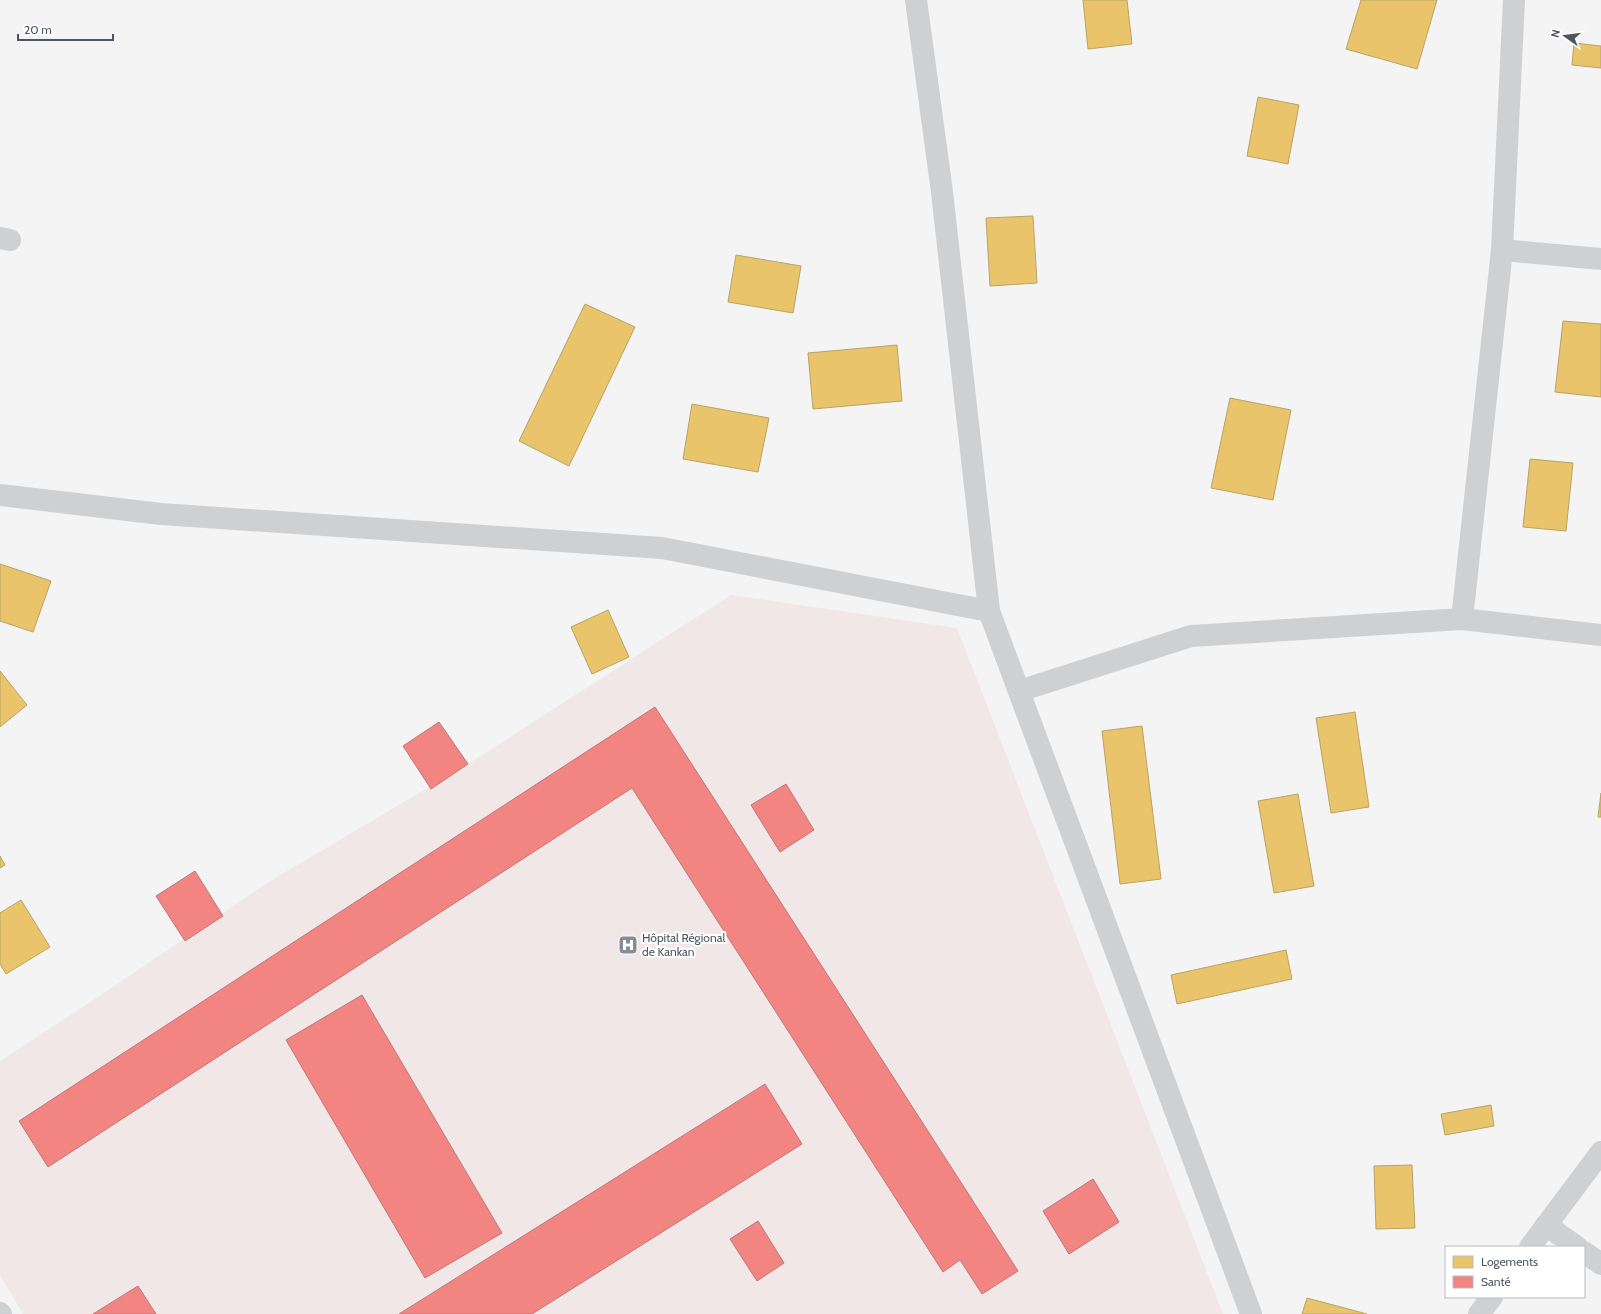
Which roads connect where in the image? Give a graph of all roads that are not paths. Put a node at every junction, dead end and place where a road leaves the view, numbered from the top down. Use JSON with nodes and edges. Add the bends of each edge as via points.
{"nodes":[{"id":1,"x":916,"y":0,"type":"edge"},
{"id":2,"x":1514,"y":0,"type":"edge"},
{"id":3,"x":1502,"y":250,"type":"junction"},
{"id":4,"x":1601,"y":259,"type":"edge"},
{"id":5,"x":0,"y":495,"type":"edge"},
{"id":6,"x":989,"y":611,"type":"junction"},
{"id":7,"x":1462,"y":620,"type":"junction"},
{"id":8,"x":1601,"y":635,"type":"edge"},
{"id":9,"x":1019,"y":691,"type":"junction"},
{"id":10,"x":1601,"y":1152,"type":"edge"},
{"id":11,"x":1546,"y":1225,"type":"junction"},
{"id":12,"x":1531,"y":1246,"type":"edge"},
{"id":13,"x":1576,"y":1246,"type":"edge"},
{"id":14,"x":1585,"y":1253,"type":"edge"},
{"id":15,"x":1601,"y":1264,"type":"edge"},
{"id":16,"x":1491,"y":1298,"type":"edge"},
{"id":17,"x":1251,"y":1314,"type":"edge"},
{"id":18,"x":1479,"y":1314,"type":"edge"}],
"edges":[{"from":1,"to":6,"type":"street","via":[[942,192]]},
{"from":2,"to":3,"type":"street"},
{"from":3,"to":4,"type":"street"},
{"from":3,"to":7,"type":"street"},
{"from":5,"to":6,"type":"street","via":[[161,514],[662,548]]},
{"from":6,"to":9,"type":"street"},
{"from":7,"to":8,"type":"street"},
{"from":7,"to":9,"type":"street","via":[[1191,636]]},
{"from":9,"to":17,"type":"street"},
{"from":10,"to":11,"type":"street"},
{"from":11,"to":12,"type":"street"},
{"from":11,"to":13,"type":"street"},
{"from":14,"to":15,"type":"street"},
{"from":16,"to":18,"type":"street"}]}
